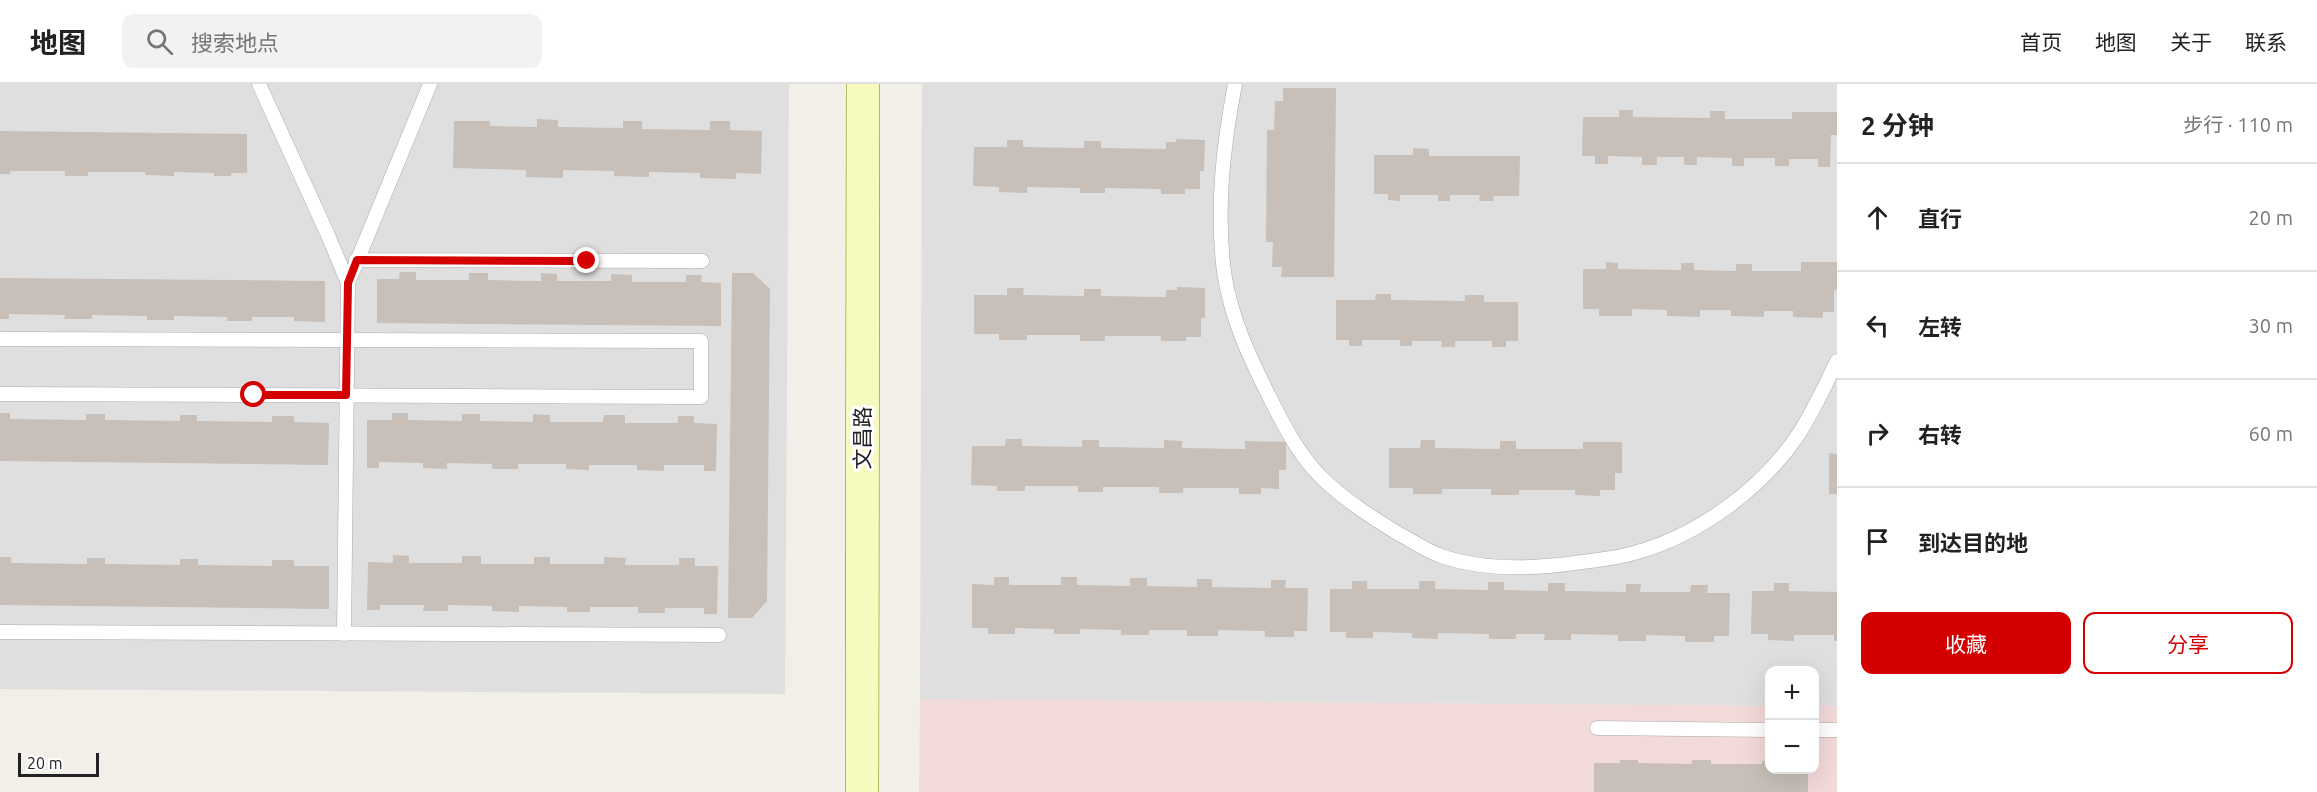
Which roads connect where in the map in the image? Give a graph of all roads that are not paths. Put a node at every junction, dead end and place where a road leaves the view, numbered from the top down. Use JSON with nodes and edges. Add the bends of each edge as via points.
{"nodes":[{"id":1,"x":259,"y":84,"type":"edge"},
{"id":2,"x":430,"y":84,"type":"edge"},
{"id":3,"x":863,"y":84,"type":"edge"},
{"id":4,"x":1235,"y":84,"type":"edge"},
{"id":5,"x":357,"y":260,"type":"junction"},
{"id":6,"x":702,"y":261,"type":"dead end"},
{"id":7,"x":348,"y":283,"type":"junction"},
{"id":8,"x":0,"y":339,"type":"edge"},
{"id":9,"x":347,"y":340,"type":"junction"},
{"id":10,"x":1837,"y":361,"type":"edge"},
{"id":11,"x":0,"y":394,"type":"edge"},
{"id":12,"x":346,"y":395,"type":"junction"},
{"id":13,"x":0,"y":632,"type":"edge"},
{"id":14,"x":344,"y":634,"type":"junction"},
{"id":15,"x":718,"y":635,"type":"dead end"},
{"id":16,"x":1597,"y":728,"type":"dead end"},
{"id":17,"x":1765,"y":730,"type":"edge"},
{"id":18,"x":1819,"y":730,"type":"edge"},
{"id":19,"x":1837,"y":730,"type":"edge"},
{"id":20,"x":862,"y":792,"type":"edge"}],
"edges":[{"from":1,"to":7,"type":"lane"},
{"from":2,"to":5,"type":"lane"},
{"from":3,"to":20,"type":"street","name":"文昌路"},
{"from":4,"to":10,"type":"lane","via":[[1224,143],[1220,225],[1230,302],[1248,355],[1294,442],[1319,474],[1375,519],[1440,556],[1481,565],[1567,564],[1613,558],[1672,538],[1720,510],[1778,461],[1798,435]]},
{"from":5,"to":6,"type":"lane"},
{"from":5,"to":7,"type":"lane"},
{"from":7,"to":9,"type":"lane"},
{"from":8,"to":9,"type":"lane"},
{"from":9,"to":12,"type":"lane"},
{"from":9,"to":12,"type":"lane","via":[[701,341],[701,397]]},
{"from":11,"to":12,"type":"lane"},
{"from":12,"to":14,"type":"lane"},
{"from":13,"to":14,"type":"lane"},
{"from":14,"to":15,"type":"lane"},
{"from":16,"to":17,"type":"lane"},
{"from":18,"to":19,"type":"lane"}]}
